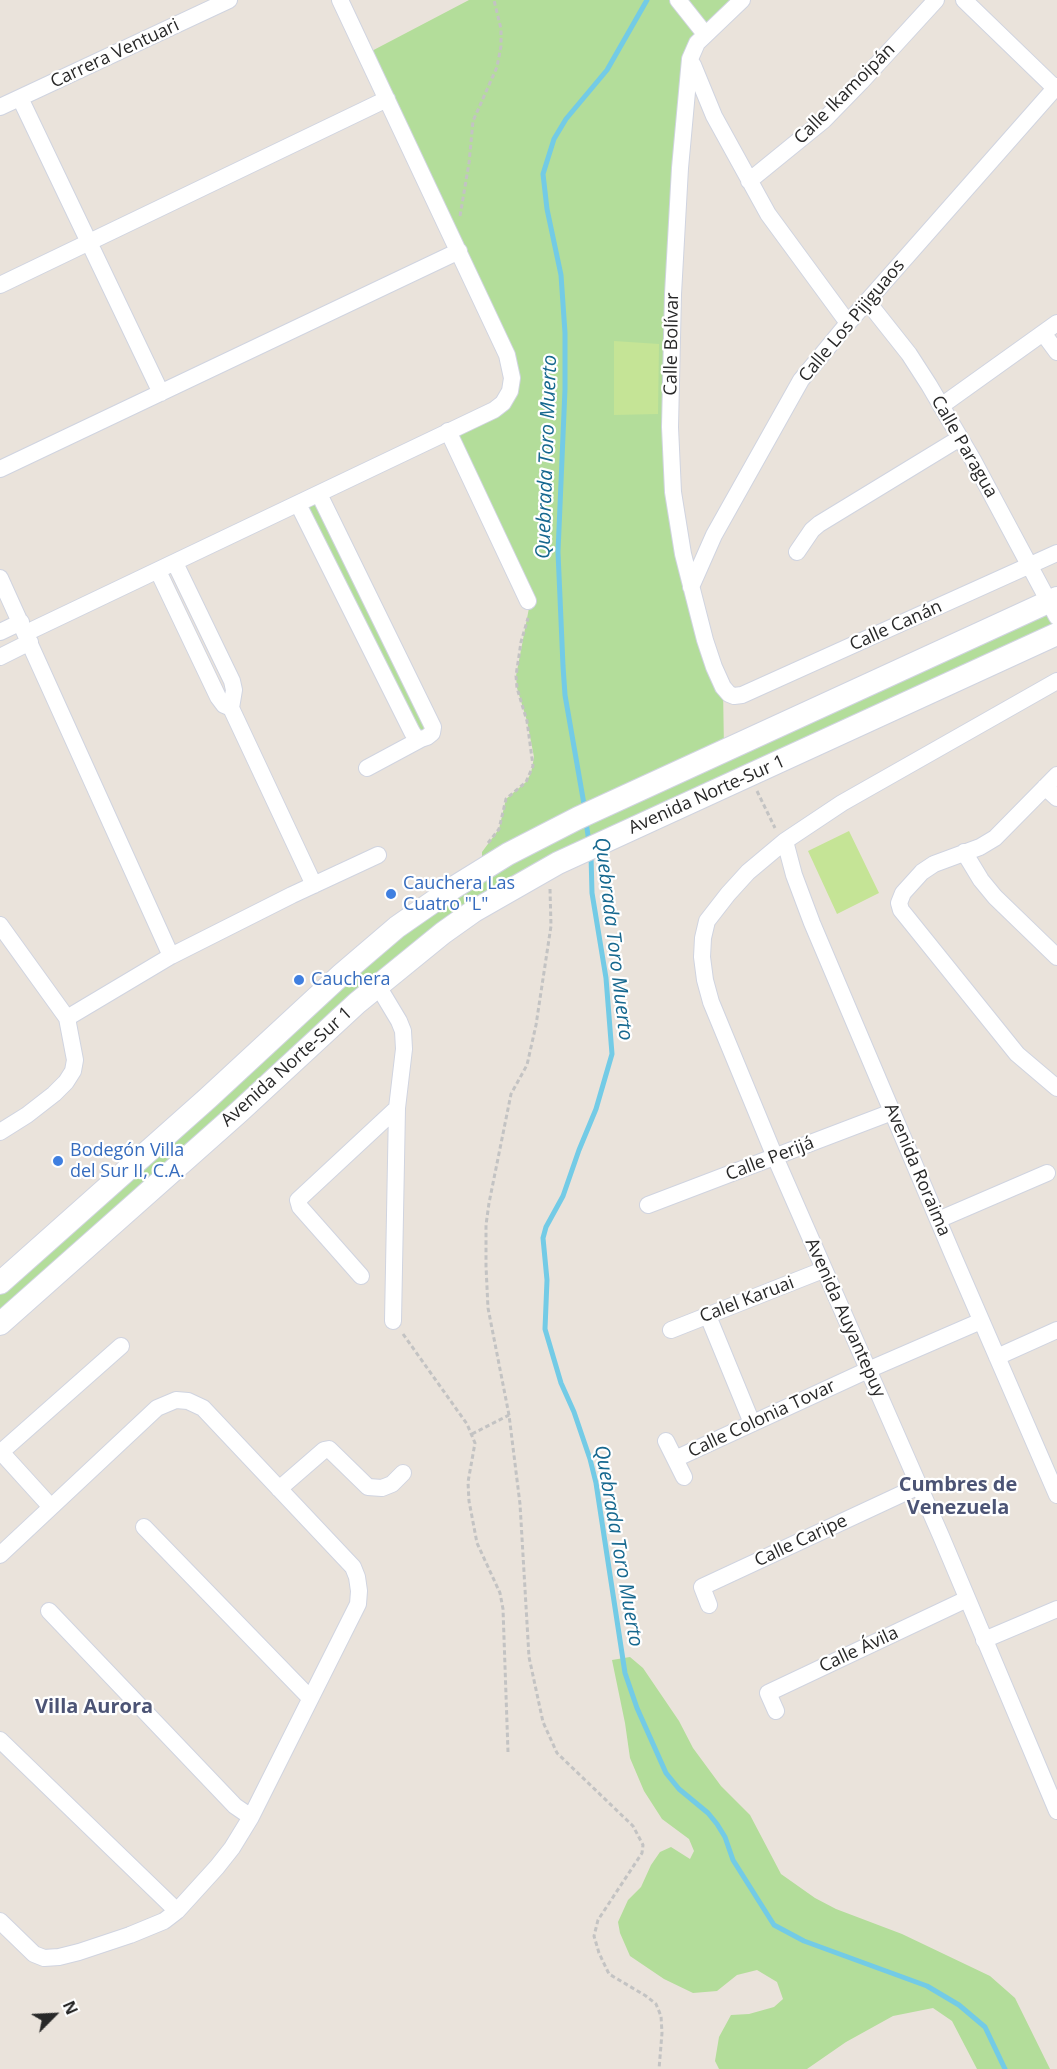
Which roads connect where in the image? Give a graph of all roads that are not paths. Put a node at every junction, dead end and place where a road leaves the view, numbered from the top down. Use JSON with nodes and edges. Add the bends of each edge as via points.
{"nodes":[{"id":1,"x":229,"y":0,"type":"edge"},
{"id":2,"x":340,"y":0,"type":"edge"},
{"id":3,"x":678,"y":0,"type":"edge"},
{"id":4,"x":742,"y":0,"type":"edge"},
{"id":5,"x":936,"y":0,"type":"edge"},
{"id":6,"x":964,"y":0,"type":"edge"},
{"id":7,"x":705,"y":34,"type":"junction"},
{"id":8,"x":690,"y":59,"type":"junction"},
{"id":9,"x":1056,"y":88,"type":"edge"},
{"id":10,"x":20,"y":98,"type":"junction"},
{"id":11,"x":387,"y":99,"type":"junction"},
{"id":12,"x":0,"y":107,"type":"edge"},
{"id":13,"x":749,"y":182,"type":"junction"},
{"id":14,"x":89,"y":242,"type":"junction"},
{"id":15,"x":457,"y":247,"type":"junction"},
{"id":16,"x":0,"y":285,"type":"edge"},
{"id":17,"x":867,"y":301,"type":"junction"},
{"id":18,"x":848,"y":323,"type":"junction"},
{"id":19,"x":1057,"y":323,"type":"edge"},
{"id":20,"x":1043,"y":333,"type":"junction"},
{"id":21,"x":1057,"y":352,"type":"edge"},
{"id":22,"x":161,"y":393,"type":"junction"},
{"id":23,"x":941,"y":406,"type":"junction"},
{"id":24,"x":448,"y":431,"type":"junction"},
{"id":25,"x":960,"y":438,"type":"junction"},
{"id":26,"x":0,"y":469,"type":"edge"},
{"id":27,"x":319,"y":494,"type":"junction"},
{"id":28,"x":298,"y":504,"type":"junction"},
{"id":29,"x":797,"y":552,"type":"dead end"},
{"id":30,"x":1057,"y":553,"type":"edge"},
{"id":31,"x":175,"y":562,"type":"junction"},
{"id":32,"x":1029,"y":565,"type":"junction"},
{"id":33,"x":158,"y":571,"type":"junction"},
{"id":34,"x":0,"y":578,"type":"edge"},
{"id":35,"x":691,"y":587,"type":"junction"},
{"id":36,"x":528,"y":601,"type":"road end"},
{"id":37,"x":375,"y":606,"type":"junction"},
{"id":38,"x":1054,"y":606,"type":"edge"},
{"id":39,"x":354,"y":616,"type":"junction"},
{"id":40,"x":0,"y":632,"type":"edge"},
{"id":41,"x":25,"y":632,"type":"junction"},
{"id":42,"x":1057,"y":633,"type":"edge"},
{"id":43,"x":0,"y":657,"type":"edge"},
{"id":44,"x":1057,"y":681,"type":"edge"},
{"id":45,"x":734,"y":696,"type":"joint"},
{"id":46,"x":231,"y":708,"type":"junction"},
{"id":47,"x":421,"y":739,"type":"junction"},
{"id":48,"x":367,"y":768,"type":"dead end"},
{"id":49,"x":1053,"y":786,"type":"edge"},
{"id":50,"x":785,"y":841,"type":"junction"},
{"id":51,"x":964,"y":852,"type":"junction"},
{"id":52,"x":378,"y":855,"type":"dead end"},
{"id":53,"x":314,"y":885,"type":"junction"},
{"id":54,"x":0,"y":925,"type":"edge"},
{"id":55,"x":171,"y":956,"type":"junction"},
{"id":56,"x":1057,"y":957,"type":"edge"},
{"id":57,"x":378,"y":986,"type":"junction"},
{"id":58,"x":67,"y":1018,"type":"junction"},
{"id":59,"x":1057,"y":1088,"type":"edge"},
{"id":60,"x":397,"y":1108,"type":"junction"},
{"id":61,"x":892,"y":1112,"type":"junction"},
{"id":62,"x":0,"y":1132,"type":"edge"},
{"id":63,"x":775,"y":1157,"type":"junction"},
{"id":64,"x":1047,"y":1173,"type":"dead end"},
{"id":65,"x":648,"y":1205,"type":"dead end"},
{"id":66,"x":938,"y":1220,"type":"junction"},
{"id":67,"x":824,"y":1270,"type":"junction"},
{"id":68,"x":361,"y":1276,"type":"dead end"},
{"id":69,"x":0,"y":1283,"type":"edge"},
{"id":70,"x":708,"y":1316,"type":"junction"},
{"id":71,"x":393,"y":1321,"type":"road end"},
{"id":72,"x":981,"y":1321,"type":"junction"},
{"id":73,"x":0,"y":1324,"type":"edge"},
{"id":74,"x":671,"y":1330,"type":"dead end"},
{"id":75,"x":1057,"y":1330,"type":"edge"},
{"id":76,"x":121,"y":1346,"type":"dead end"},
{"id":77,"x":997,"y":1357,"type":"junction"},
{"id":78,"x":868,"y":1370,"type":"junction"},
{"id":79,"x":752,"y":1423,"type":"junction"},
{"id":80,"x":666,"y":1440,"type":"dead end"},
{"id":81,"x":1,"y":1453,"type":"edge"},
{"id":82,"x":675,"y":1459,"type":"junction"},
{"id":83,"x":403,"y":1473,"type":"dead end"},
{"id":84,"x":684,"y":1477,"type":"dead end"},
{"id":85,"x":919,"y":1486,"type":"junction"},
{"id":86,"x":279,"y":1489,"type":"junction"},
{"id":87,"x":1057,"y":1495,"type":"edge"},
{"id":88,"x":51,"y":1507,"type":"junction"},
{"id":89,"x":144,"y":1527,"type":"dead end"},
{"id":90,"x":0,"y":1555,"type":"edge"},
{"id":91,"x":967,"y":1599,"type":"junction"},
{"id":92,"x":709,"y":1605,"type":"dead end"},
{"id":93,"x":1057,"y":1609,"type":"edge"},
{"id":94,"x":49,"y":1611,"type":"dead end"},
{"id":95,"x":984,"y":1640,"type":"junction"},
{"id":96,"x":310,"y":1698,"type":"junction"},
{"id":97,"x":776,"y":1711,"type":"dead end"},
{"id":98,"x":0,"y":1740,"type":"edge"},
{"id":99,"x":1057,"y":1811,"type":"edge"},
{"id":100,"x":251,"y":1817,"type":"junction"},
{"id":101,"x":177,"y":1911,"type":"junction"},
{"id":102,"x":0,"y":1921,"type":"edge"}],
"edges":[{"from":1,"to":10,"type":"street","name":"Carrera Ventuari"},
{"from":2,"to":11,"type":"street"},
{"from":3,"to":7,"type":"street"},
{"from":4,"to":7,"type":"street","name":"Calle Bolívar"},
{"from":5,"to":13,"type":"street","name":"Calle Ikamoipán","via":[[824,120]]},
{"from":6,"to":9,"type":"street"},
{"from":7,"to":8,"type":"street","name":"Calle Bolívar"},
{"from":8,"to":13,"type":"street","via":[[714,116]]},
{"from":8,"to":35,"type":"street","name":"Calle Bolívar","via":[[673,294],[670,427],[673,492]]},
{"from":9,"to":17,"type":"street","name":"Calle Los Pijiguaos"},
{"from":10,"to":12,"type":"street","name":"Carrera Ventuari"},
{"from":10,"to":14,"type":"street"},
{"from":11,"to":14,"type":"street"},
{"from":11,"to":15,"type":"street"},
{"from":13,"to":18,"type":"street"},
{"from":14,"to":16,"type":"street"},
{"from":14,"to":22,"type":"street"},
{"from":15,"to":22,"type":"street"},
{"from":15,"to":24,"type":"street","via":[[507,355],[512,378],[503,403]]},
{"from":17,"to":18,"type":"street","name":"Calle Los Pijiguaos"},
{"from":17,"to":23,"type":"street","name":"Calle Paragua","via":[[909,354]]},
{"from":18,"to":35,"type":"street","name":"Calle Los Pijiguaos","via":[[791,394],[714,535]]},
{"from":19,"to":20,"type":"street"},
{"from":20,"to":21,"type":"street"},
{"from":20,"to":23,"type":"street"},
{"from":22,"to":26,"type":"street"},
{"from":23,"to":25,"type":"street","name":"Calle Paragua"},
{"from":24,"to":27,"type":"street"},
{"from":24,"to":36,"type":"street"},
{"from":25,"to":29,"type":"street","via":[[819,524]]},
{"from":25,"to":32,"type":"street","name":"Calle Paragua"},
{"from":27,"to":28,"type":"street"},
{"from":27,"to":37,"type":"street"},
{"from":28,"to":31,"type":"street"},
{"from":28,"to":39,"type":"street"},
{"from":30,"to":32,"type":"street","name":"Calle Canán"},
{"from":31,"to":33,"type":"street"},
{"from":31,"to":46,"type":"street","via":[[232,681]]},
{"from":32,"to":38,"type":"street","name":"Calle Paragua"},
{"from":32,"to":45,"type":"street","name":"Calle Canán"},
{"from":33,"to":41,"type":"street"},
{"from":33,"to":46,"type":"street","via":[[218,697]]},
{"from":34,"to":41,"type":"street"},
{"from":35,"to":45,"type":"street","name":"Calle Bolívar","via":[[714,668],[723,687]]},
{"from":37,"to":39,"type":"street"},
{"from":37,"to":47,"type":"street","via":[[433,727],[432,733]]},
{"from":38,"to":69,"type":"main road","name":"Avenida Norte-Sur 1","via":[[618,800],[484,868],[414,915],[351,966]]},
{"from":39,"to":47,"type":"street","via":[[412,732]]},
{"from":40,"to":41,"type":"street"},
{"from":41,"to":43,"type":"street"},
{"from":41,"to":55,"type":"street"},
{"from":42,"to":57,"type":"main road","name":"Avenida Norte-Sur 1","via":[[553,866],[474,911]]},
{"from":44,"to":50,"type":"street","name":"Avenida Auyantepuy","via":[[842,803]]},
{"from":46,"to":53,"type":"street"},
{"from":47,"to":48,"type":"street"},
{"from":49,"to":51,"type":"street","via":[[995,838]]},
{"from":50,"to":61,"type":"street","name":"Avenida Roraima","via":[[812,923]]},
{"from":50,"to":63,"type":"street","name":"Avenida Auyantepuy","via":[[748,872],[707,921],[702,957],[711,1002]]},
{"from":51,"to":56,"type":"street","via":[[995,897]]},
{"from":51,"to":59,"type":"street","via":[[922,872],[903,893],[901,910],[1017,1054]]},
{"from":52,"to":53,"type":"street"},
{"from":53,"to":55,"type":"street"},
{"from":54,"to":58,"type":"street"},
{"from":55,"to":58,"type":"street"},
{"from":57,"to":60,"type":"street","via":[[403,1031]]},
{"from":57,"to":73,"type":"main road","name":"Avenida Norte-Sur 1"},
{"from":58,"to":62,"type":"street","via":[[75,1060],[73,1071],[54,1094]]},
{"from":60,"to":68,"type":"street","via":[[298,1200]]},
{"from":60,"to":71,"type":"street"},
{"from":61,"to":63,"type":"street","name":"Calle Perijá"},
{"from":61,"to":66,"type":"street","name":"Avenida Roraima"},
{"from":63,"to":65,"type":"street","name":"Calle Perijá"},
{"from":63,"to":67,"type":"street","name":"Avenida Auyantepuy"},
{"from":64,"to":66,"type":"street"},
{"from":66,"to":72,"type":"street","name":"Avenida Roraima"},
{"from":67,"to":70,"type":"street","name":"Calel Karuai"},
{"from":67,"to":78,"type":"street","name":"Avenida Auyantepuy"},
{"from":70,"to":74,"type":"street","name":"Calel Karuai"},
{"from":70,"to":79,"type":"street"},
{"from":72,"to":77,"type":"street","name":"Avenida Roraima"},
{"from":72,"to":78,"type":"street","name":"Calle Colonia Tovar"},
{"from":75,"to":77,"type":"street"},
{"from":76,"to":81,"type":"street"},
{"from":77,"to":87,"type":"street","name":"Avenida Roraima"},
{"from":78,"to":79,"type":"street","name":"Calle Colonia Tovar"},
{"from":78,"to":85,"type":"street","name":"Avenida Auyantepuy"},
{"from":79,"to":82,"type":"street","name":"Calle Colonia Tovar"},
{"from":80,"to":82,"type":"street"},
{"from":81,"to":88,"type":"street"},
{"from":82,"to":84,"type":"street"},
{"from":83,"to":86,"type":"street","via":[[382,1488],[368,1487],[328,1449]]},
{"from":85,"to":91,"type":"street","name":"Avenida Auyantepuy"},
{"from":85,"to":92,"type":"street","name":"Calle Caripe","via":[[702,1587]]},
{"from":86,"to":88,"type":"street","via":[[203,1408],[176,1400],[157,1408]]},
{"from":86,"to":96,"type":"street","via":[[353,1567],[357,1577],[358,1604]]},
{"from":88,"to":90,"type":"street"},
{"from":89,"to":96,"type":"street"},
{"from":91,"to":95,"type":"street","name":"Avenida Auyantepuy"},
{"from":91,"to":97,"type":"street","name":"Calle Ávila","via":[[768,1693]]},
{"from":93,"to":95,"type":"street"},
{"from":94,"to":100,"type":"street","via":[[235,1806]]},
{"from":95,"to":99,"type":"street","name":"Avenida Auyantepuy"},
{"from":96,"to":100,"type":"street"},
{"from":98,"to":101,"type":"street"},
{"from":100,"to":101,"type":"street","via":[[217,1867]]},
{"from":101,"to":102,"type":"street","via":[[140,1932],[52,1958],[34,1954]]}]}
